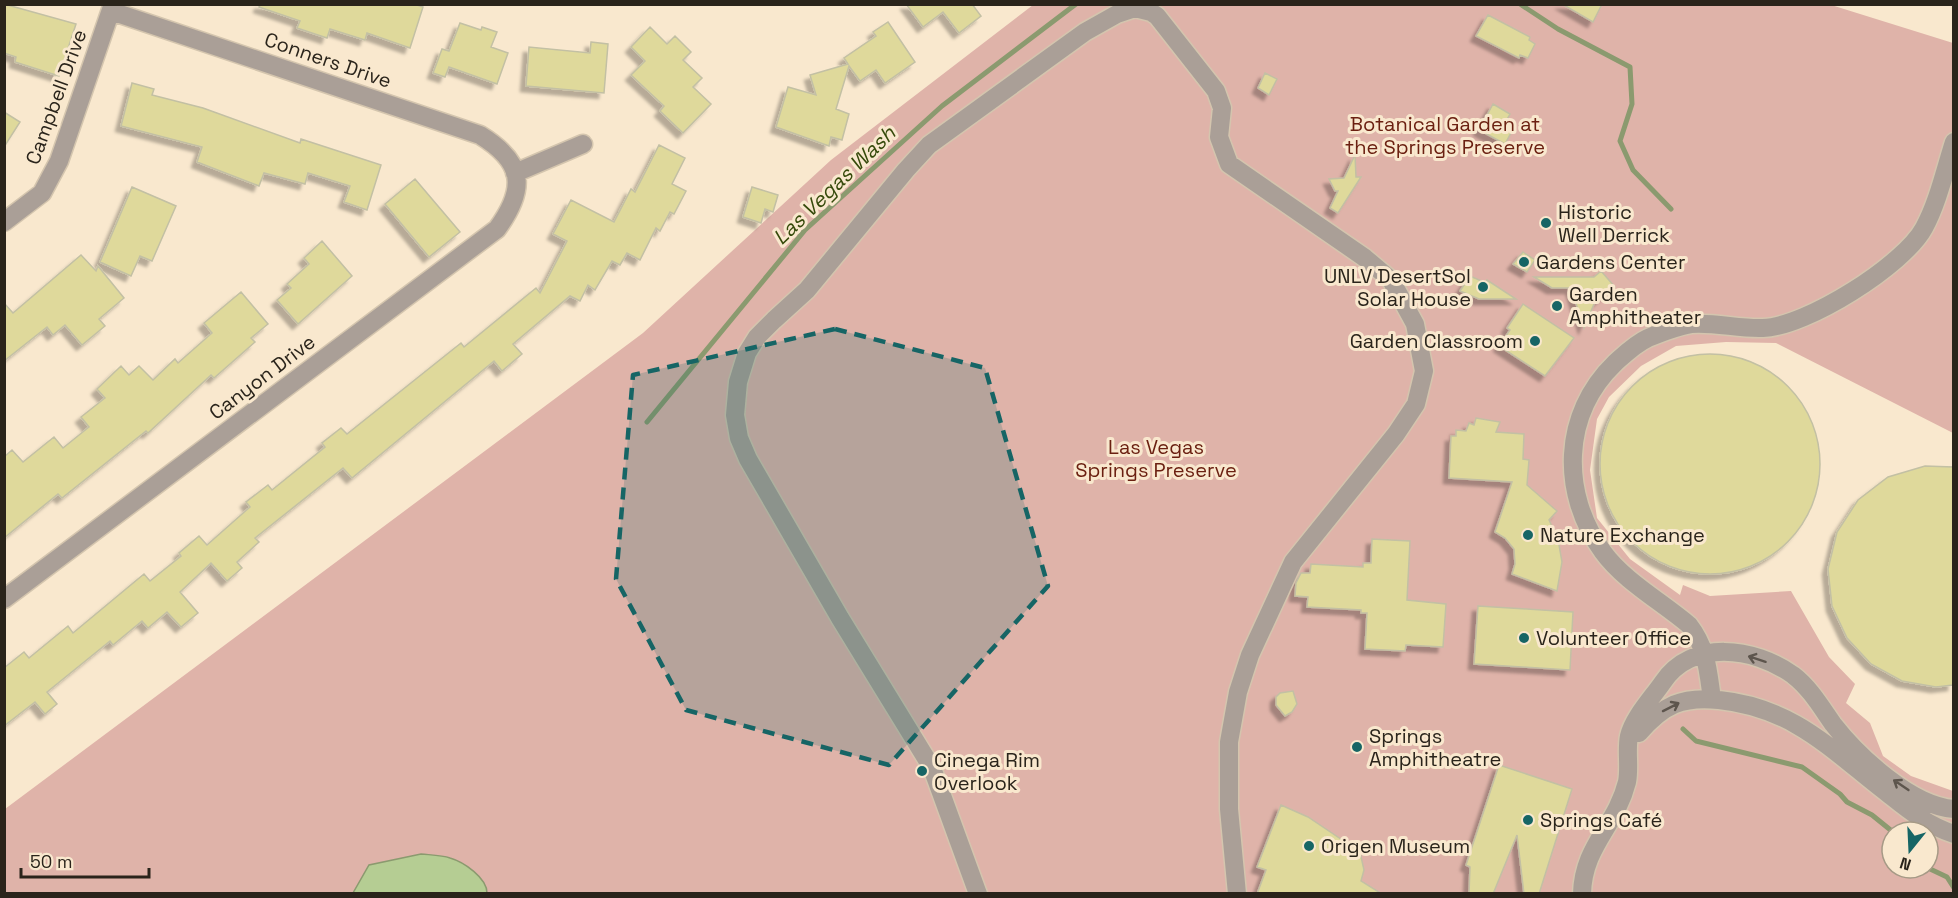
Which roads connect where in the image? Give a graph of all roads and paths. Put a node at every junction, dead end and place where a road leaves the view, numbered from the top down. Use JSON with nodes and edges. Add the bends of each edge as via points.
{"nodes":[{"id":1,"x":112,"y":8,"type":"edge"},
{"id":2,"x":1154,"y":8,"type":"edge"},
{"id":3,"x":1953,"y":142,"type":"edge"},
{"id":4,"x":583,"y":144,"type":"dead end"},
{"id":5,"x":515,"y":173,"type":"junction"},
{"id":6,"x":4,"y":222,"type":"edge"},
{"id":7,"x":4,"y":599,"type":"edge"},
{"id":8,"x":1706,"y":652,"type":"junction"},
{"id":9,"x":1712,"y":699,"type":"junction"},
{"id":10,"x":1629,"y":746,"type":"junction"},
{"id":11,"x":1928,"y":802,"type":"junction"},
{"id":12,"x":1953,"y":809,"type":"edge"},
{"id":13,"x":1918,"y":817,"type":"junction"},
{"id":14,"x":1953,"y":834,"type":"edge"},
{"id":15,"x":978,"y":894,"type":"edge"},
{"id":16,"x":1236,"y":894,"type":"edge"},
{"id":17,"x":1582,"y":894,"type":"edge"}],
"edges":[{"from":1,"to":5,"type":"street","name":"Conners Drive","via":[[480,135],[502,148]]},
{"from":1,"to":6,"type":"street","name":"Campbell Drive","via":[[59,161],[42,193]]},
{"from":2,"to":15,"type":"street","via":[[1117,14],[1085,32],[929,145],[807,290],[758,337],[747,353],[738,381],[735,415],[748,459],[932,768]]},
{"from":2,"to":16,"type":"street","via":[[1216,91],[1222,108],[1219,137],[1229,164],[1365,258],[1390,280],[1415,324],[1424,370],[1416,404],[1396,434],[1293,562],[1250,655],[1229,742],[1229,809]]},
{"from":3,"to":8,"type":"street","via":[[1925,227],[1914,244],[1882,271],[1790,324],[1763,328],[1690,324],[1646,339],[1600,377],[1586,401],[1576,424],[1571,453],[1572,478],[1586,521],[1605,554],[1689,625]]},
{"from":4,"to":5,"type":"street"},
{"from":5,"to":7,"type":"street","name":"Canyon Drive","via":[[518,182],[514,206],[497,229]]},
{"from":8,"to":9,"type":"street"},
{"from":8,"to":10,"type":"street","via":[[1685,660],[1670,672],[1635,723]]},
{"from":11,"to":8,"type":"street","one_way":true,"via":[[1864,759],[1792,675],[1738,653]]},
{"from":10,"to":9,"type":"street","one_way":true,"via":[[1651,719],[1667,707],[1688,698]]},
{"from":9,"to":13,"type":"street","via":[[1784,716],[1827,743]]},
{"from":10,"to":17,"type":"street","via":[[1619,809],[1590,853],[1584,867]]},
{"from":11,"to":12,"type":"street"},
{"from":11,"to":13,"type":"street"},
{"from":13,"to":14,"type":"street"}]}
